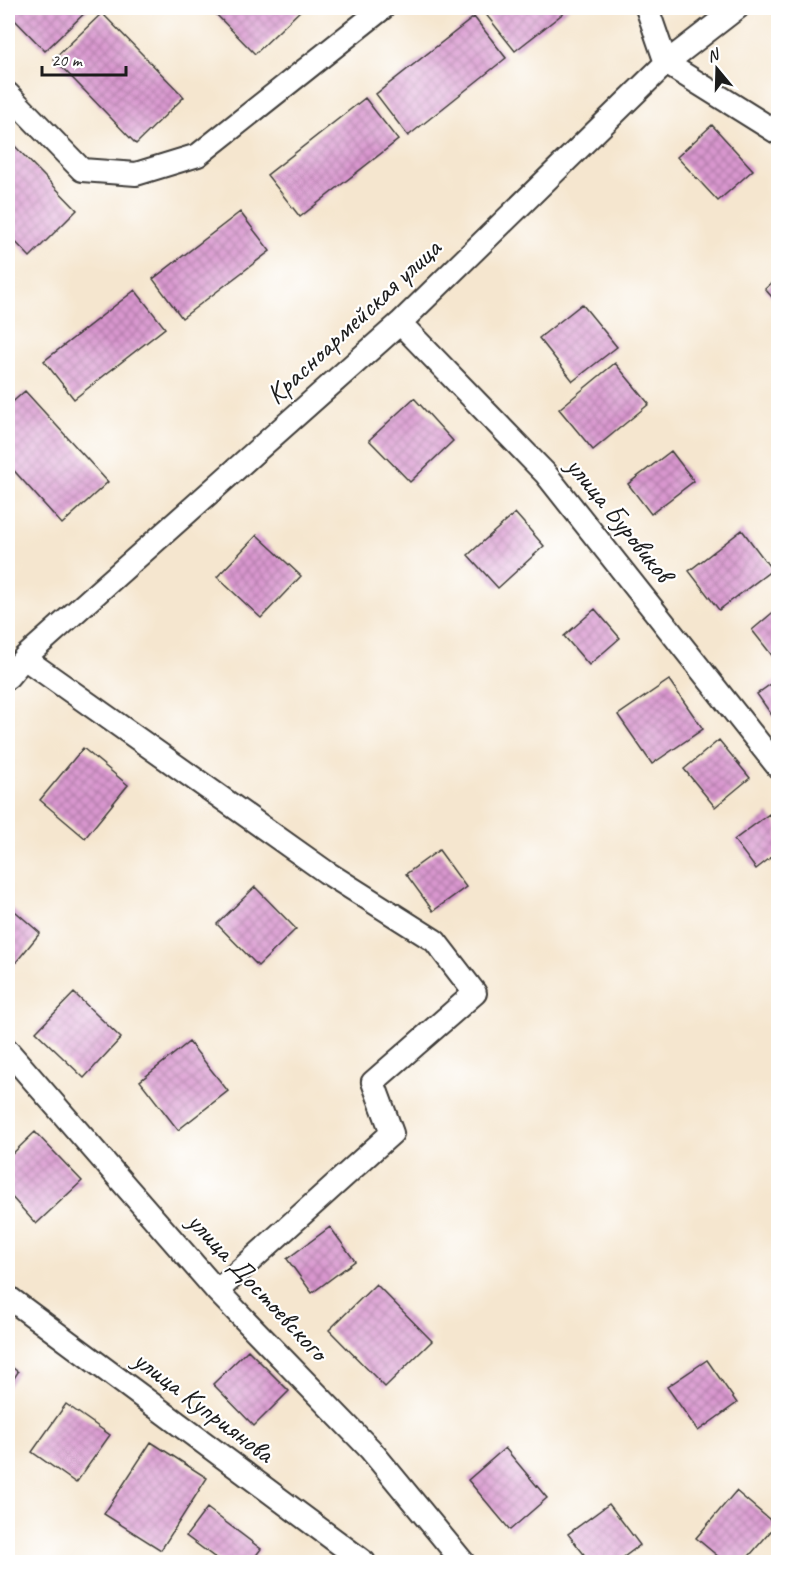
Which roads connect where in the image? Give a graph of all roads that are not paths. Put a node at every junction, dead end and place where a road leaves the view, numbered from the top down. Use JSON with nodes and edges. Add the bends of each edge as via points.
{"nodes":[{"id":1,"x":382,"y":8,"type":"edge"},
{"id":2,"x":647,"y":8,"type":"edge"},
{"id":3,"x":737,"y":8,"type":"edge"},
{"id":4,"x":666,"y":63,"type":"junction"},
{"id":5,"x":8,"y":94,"type":"edge"},
{"id":6,"x":778,"y":133,"type":"edge"},
{"id":7,"x":400,"y":323,"type":"junction"},
{"id":8,"x":24,"y":658,"type":"junction"},
{"id":9,"x":8,"y":677,"type":"edge"},
{"id":10,"x":778,"y":766,"type":"edge"},
{"id":11,"x":8,"y":1052,"type":"edge"},
{"id":12,"x":217,"y":1291,"type":"junction"},
{"id":13,"x":8,"y":1297,"type":"edge"},
{"id":14,"x":364,"y":1563,"type":"edge"},
{"id":15,"x":463,"y":1563,"type":"edge"}],
"edges":[{"from":1,"to":5,"type":"street","via":[[198,155],[136,174],[82,170]]},
{"from":2,"to":4,"type":"street"},
{"from":3,"to":4,"type":"street","name":"Красноармейская улица"},
{"from":4,"to":6,"type":"street"},
{"from":4,"to":7,"type":"street","name":"Красноармейская улица"},
{"from":7,"to":8,"type":"street","name":"Красноармейская улица"},
{"from":7,"to":10,"type":"street","name":"улица Буровиков","via":[[545,473]]},
{"from":8,"to":9,"type":"street","name":"Красноармейская улица"},
{"from":8,"to":12,"type":"street","via":[[326,872],[435,941],[475,993],[373,1082],[392,1133]]},
{"from":11,"to":12,"type":"street","name":"улица Достоевского"},
{"from":12,"to":15,"type":"street","name":"улица Достоевского","via":[[369,1449]]},
{"from":13,"to":14,"type":"street","name":"улица Куприянова"}]}
